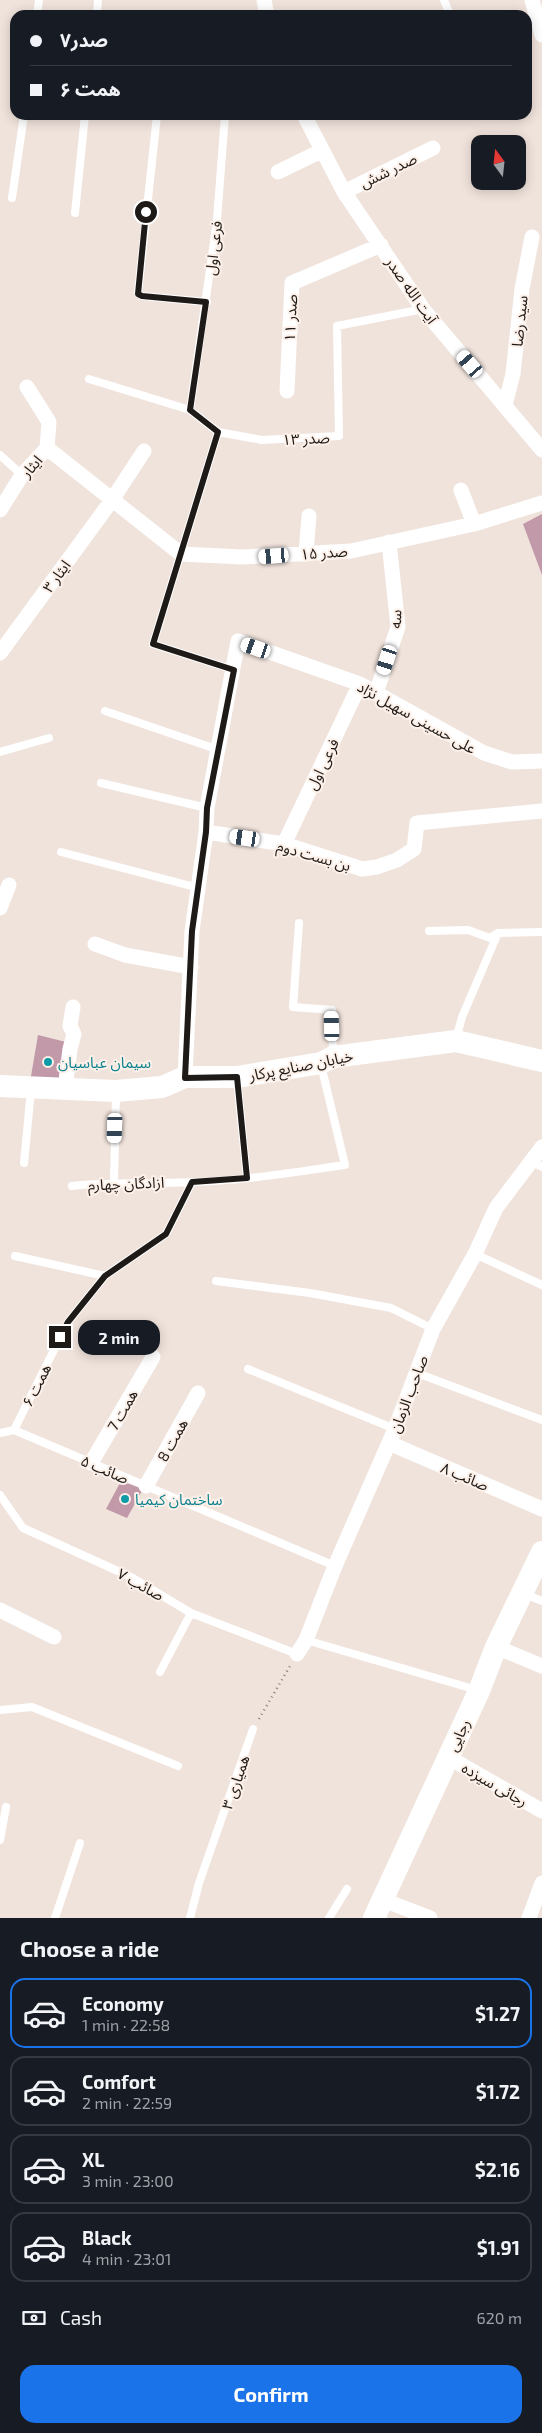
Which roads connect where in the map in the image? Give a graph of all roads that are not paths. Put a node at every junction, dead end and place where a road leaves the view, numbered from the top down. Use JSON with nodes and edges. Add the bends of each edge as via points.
{"nodes":[{"id":1,"x":532,"y":0,"type":"edge"},
{"id":2,"x":542,"y":36,"type":"edge"},
{"id":3,"x":23,"y":120,"type":"edge"},
{"id":4,"x":85,"y":120,"type":"edge"},
{"id":5,"x":156,"y":120,"type":"edge"},
{"id":6,"x":224,"y":120,"type":"edge"},
{"id":7,"x":306,"y":120,"type":"edge"},
{"id":8,"x":433,"y":148,"type":"dead end"},
{"id":9,"x":321,"y":151,"type":"junction"},
{"id":10,"x":278,"y":172,"type":"dead end"},
{"id":11,"x":344,"y":192,"type":"junction"},
{"id":12,"x":12,"y":198,"type":"dead end"},
{"id":13,"x":75,"y":214,"type":"dead end"},
{"id":14,"x":532,"y":237,"type":"dead end"},
{"id":15,"x":381,"y":245,"type":"junction"},
{"id":16,"x":206,"y":302,"type":"junction"},
{"id":17,"x":423,"y":309,"type":"junction"},
{"id":18,"x":89,"y":379,"type":"dead end"},
{"id":19,"x":27,"y":387,"type":"dead end"},
{"id":20,"x":287,"y":391,"type":"dead end"},
{"id":21,"x":505,"y":405,"type":"junction"},
{"id":22,"x":190,"y":410,"type":"junction"},
{"id":23,"x":218,"y":432,"type":"junction"},
{"id":24,"x":47,"y":448,"type":"junction"},
{"id":25,"x":542,"y":450,"type":"edge"},
{"id":26,"x":144,"y":451,"type":"dead end"},
{"id":27,"x":0,"y":455,"type":"edge"},
{"id":28,"x":22,"y":475,"type":"junction"},
{"id":29,"x":462,"y":490,"type":"dead end"},
{"id":30,"x":112,"y":500,"type":"junction"},
{"id":31,"x":542,"y":503,"type":"edge"},
{"id":32,"x":0,"y":510,"type":"edge"},
{"id":33,"x":309,"y":516,"type":"dead end"},
{"id":34,"x":474,"y":524,"type":"junction"},
{"id":35,"x":389,"y":542,"type":"junction"},
{"id":36,"x":181,"y":554,"type":"junction"},
{"id":37,"x":306,"y":554,"type":"junction"},
{"id":38,"x":0,"y":653,"type":"edge"},
{"id":39,"x":234,"y":670,"type":"junction"},
{"id":40,"x":360,"y":684,"type":"junction"},
{"id":41,"x":376,"y":693,"type":"junction"},
{"id":42,"x":106,"y":711,"type":"dead end"},
{"id":43,"x":49,"y":738,"type":"dead end"},
{"id":44,"x":219,"y":750,"type":"junction"},
{"id":45,"x":0,"y":752,"type":"edge"},
{"id":46,"x":542,"y":761,"type":"edge"},
{"id":47,"x":101,"y":783,"type":"dead end"},
{"id":48,"x":207,"y":808,"type":"junction"},
{"id":49,"x":542,"y":811,"type":"edge"},
{"id":50,"x":206,"y":832,"type":"junction"},
{"id":51,"x":284,"y":844,"type":"junction"},
{"id":52,"x":61,"y":852,"type":"dead end"},
{"id":53,"x":8,"y":885,"type":"dead end"},
{"id":54,"x":199,"y":888,"type":"junction"},
{"id":55,"x":0,"y":908,"type":"edge"},
{"id":56,"x":299,"y":923,"type":"dead end"},
{"id":57,"x":429,"y":931,"type":"dead end"},
{"id":58,"x":542,"y":932,"type":"edge"},
{"id":59,"x":498,"y":933,"type":"junction"},
{"id":60,"x":95,"y":944,"type":"dead end"},
{"id":61,"x":191,"y":967,"type":"junction"},
{"id":62,"x":73,"y":1007,"type":"dead end"},
{"id":63,"x":456,"y":1041,"type":"junction"},
{"id":64,"x":327,"y":1060,"type":"junction"},
{"id":65,"x":542,"y":1061,"type":"edge"},
{"id":66,"x":237,"y":1077,"type":"junction"},
{"id":67,"x":185,"y":1078,"type":"junction"},
{"id":68,"x":0,"y":1086,"type":"edge"},
{"id":69,"x":31,"y":1088,"type":"junction"},
{"id":70,"x":65,"y":1089,"type":"junction"},
{"id":71,"x":116,"y":1091,"type":"junction"},
{"id":72,"x":542,"y":1147,"type":"edge"},
{"id":73,"x":24,"y":1163,"type":"dead end"},
{"id":74,"x":536,"y":1164,"type":"edge"},
{"id":75,"x":247,"y":1178,"type":"junction"},
{"id":76,"x":114,"y":1182,"type":"junction"},
{"id":77,"x":192,"y":1182,"type":"junction"},
{"id":78,"x":72,"y":1186,"type":"dead end"},
{"id":79,"x":474,"y":1254,"type":"junction"},
{"id":80,"x":15,"y":1256,"type":"dead end"},
{"id":81,"x":105,"y":1276,"type":"junction"},
{"id":82,"x":216,"y":1281,"type":"dead end"},
{"id":83,"x":542,"y":1285,"type":"edge"},
{"id":84,"x":433,"y":1328,"type":"junction"},
{"id":85,"x":153,"y":1357,"type":"dead end"},
{"id":86,"x":248,"y":1369,"type":"dead end"},
{"id":87,"x":416,"y":1373,"type":"junction"},
{"id":88,"x":198,"y":1394,"type":"dead end"},
{"id":89,"x":542,"y":1420,"type":"edge"},
{"id":90,"x":395,"y":1429,"type":"junction"},
{"id":91,"x":14,"y":1430,"type":"junction"},
{"id":92,"x":0,"y":1433,"type":"edge"},
{"id":93,"x":389,"y":1443,"type":"junction"},
{"id":94,"x":91,"y":1463,"type":"junction"},
{"id":95,"x":146,"y":1486,"type":"junction"},
{"id":96,"x":0,"y":1495,"type":"edge"},
{"id":97,"x":542,"y":1509,"type":"edge"},
{"id":98,"x":542,"y":1552,"type":"edge"},
{"id":99,"x":335,"y":1566,"type":"junction"},
{"id":100,"x":532,"y":1597,"type":"edge"},
{"id":101,"x":0,"y":1610,"type":"edge"},
{"id":102,"x":191,"y":1613,"type":"junction"},
{"id":103,"x":54,"y":1637,"type":"dead end"},
{"id":104,"x":306,"y":1640,"type":"junction"},
{"id":105,"x":496,"y":1647,"type":"junction"},
{"id":106,"x":297,"y":1654,"type":"joint"},
{"id":107,"x":542,"y":1666,"type":"edge"},
{"id":108,"x":160,"y":1672,"type":"dead end"},
{"id":109,"x":479,"y":1691,"type":"junction"},
{"id":110,"x":0,"y":1710,"type":"edge"},
{"id":111,"x":253,"y":1729,"type":"road end"},
{"id":112,"x":448,"y":1757,"type":"junction"},
{"id":113,"x":178,"y":1766,"type":"dead end"},
{"id":114,"x":6,"y":1807,"type":"dead end"},
{"id":115,"x":542,"y":1811,"type":"edge"},
{"id":116,"x":0,"y":1840,"type":"edge"},
{"id":117,"x":80,"y":1844,"type":"dead end"},
{"id":118,"x":542,"y":1883,"type":"edge"},
{"id":119,"x":347,"y":1889,"type":"dead end"},
{"id":120,"x":378,"y":1908,"type":"edge"},
{"id":121,"x":55,"y":1918,"type":"edge"},
{"id":122,"x":190,"y":1918,"type":"edge"},
{"id":123,"x":329,"y":1918,"type":"edge"},
{"id":124,"x":430,"y":1918,"type":"edge"},
{"id":125,"x":529,"y":1918,"type":"edge"}],
"edges":[{"from":1,"to":2,"type":"street"},
{"from":3,"to":12,"type":"lane"},
{"from":4,"to":13,"type":"lane"},
{"from":5,"to":16,"type":"lane","via":[[138,294]]},
{"from":6,"to":16,"type":"lane","name":"فرعی اول","via":[[217,220]]},
{"from":7,"to":9,"type":"street","name":"آیت الله صدر"},
{"from":8,"to":11,"type":"street","name":"صدر شش"},
{"from":9,"to":10,"type":"street"},
{"from":9,"to":11,"type":"street","name":"آیت الله صدر"},
{"from":11,"to":15,"type":"street","name":"آیت الله صدر"},
{"from":14,"to":21,"type":"street","name":"سید رضا","via":[[522,289],[513,374]]},
{"from":15,"to":17,"type":"street","name":"آیت الله صدر"},
{"from":15,"to":20,"type":"street","name":"صدر ۱۱","via":[[292,282]]},
{"from":16,"to":22,"type":"lane","name":"فرعی اول"},
{"from":17,"to":21,"type":"street","name":"آیت الله صدر"},
{"from":17,"to":23,"type":"lane","name":"صدر ۱۳","via":[[337,326],[339,436],[262,440]]},
{"from":18,"to":22,"type":"lane","name":"صدر ۱۳"},
{"from":19,"to":24,"type":"street","via":[[49,422]]},
{"from":21,"to":25,"type":"street","name":"آیت الله صدر"},
{"from":22,"to":23,"type":"lane","name":"صدر ۱۳"},
{"from":23,"to":36,"type":"lane"},
{"from":24,"to":28,"type":"street","name":"ایثار"},
{"from":24,"to":30,"type":"street"},
{"from":26,"to":30,"type":"street","name":"ایثار ۳"},
{"from":27,"to":28,"type":"lane"},
{"from":28,"to":32,"type":"street","name":"ایثار"},
{"from":29,"to":34,"type":"street"},
{"from":30,"to":36,"type":"street"},
{"from":30,"to":38,"type":"street","name":"ایثار ۳"},
{"from":31,"to":34,"type":"street","name":"صدر ۱۵"},
{"from":33,"to":37,"type":"street"},
{"from":34,"to":35,"type":"street","name":"صدر ۱۵"},
{"from":35,"to":37,"type":"street","name":"صدر ۱۵","via":[[351,551]]},
{"from":35,"to":41,"type":"street","name":"سه","via":[[398,627]]},
{"from":36,"to":37,"type":"street","name":"صدر ۱۵","via":[[242,557]]},
{"from":36,"to":39,"type":"lane","via":[[153,644]]},
{"from":39,"to":40,"type":"street","name":"علی حسینی سهیل نژاد","via":[[238,641]]},
{"from":39,"to":44,"type":"street"},
{"from":40,"to":41,"type":"street","name":"علی حسینی سهیل نژاد"},
{"from":40,"to":51,"type":"street","name":"فرعی اول"},
{"from":41,"to":46,"type":"street","name":"علی حسینی سهیل نژاد","via":[[484,753],[512,762]]},
{"from":42,"to":44,"type":"lane"},
{"from":43,"to":45,"type":"lane"},
{"from":44,"to":48,"type":"street"},
{"from":47,"to":48,"type":"lane"},
{"from":48,"to":50,"type":"street"},
{"from":49,"to":51,"type":"street","name":"بن بست دوم","via":[[417,823],[414,849],[397,860],[362,869]]},
{"from":50,"to":51,"type":"street","name":"بن بست دوم"},
{"from":50,"to":54,"type":"street"},
{"from":52,"to":54,"type":"lane"},
{"from":53,"to":55,"type":"street"},
{"from":54,"to":61,"type":"street","via":[[192,931]]},
{"from":56,"to":64,"type":"lane","via":[[293,1007],[332,1010]]},
{"from":57,"to":59,"type":"lane","via":[[468,930],[490,938]]},
{"from":58,"to":59,"type":"lane"},
{"from":59,"to":63,"type":"lane","via":[[462,1017]]},
{"from":60,"to":61,"type":"street","via":[[125,955]]},
{"from":61,"to":67,"type":"street"},
{"from":62,"to":70,"type":"street","via":[[70,1026],[74,1034]]},
{"from":63,"to":64,"type":"street","name":"خیابان صنایع پرکار"},
{"from":63,"to":65,"type":"street","name":"خیابان صنایع پرکار"},
{"from":64,"to":66,"type":"street","name":"خیابان صنایع پرکار"},
{"from":64,"to":75,"type":"lane","name":"ازادگان چهارم","via":[[345,1165]]},
{"from":66,"to":67,"type":"street","name":"خیابان صنایع پرکار"},
{"from":66,"to":75,"type":"lane"},
{"from":67,"to":71,"type":"street","name":"خیابان صنایع پرکار","via":[[162,1087]]},
{"from":68,"to":69,"type":"street","name":"خیابان صنایع پرکار"},
{"from":69,"to":70,"type":"street","name":"خیابان صنایع پرکار"},
{"from":69,"to":73,"type":"lane"},
{"from":70,"to":71,"type":"street","name":"خیابان صنایع پرکار"},
{"from":71,"to":76,"type":"lane"},
{"from":72,"to":74,"type":"street","name":"صاحب الزمان"},
{"from":74,"to":79,"type":"street","name":"صاحب الزمان","via":[[496,1208]]},
{"from":75,"to":77,"type":"lane","name":"ازادگان چهارم"},
{"from":76,"to":77,"type":"lane","name":"ازادگان چهارم"},
{"from":76,"to":78,"type":"lane","name":"ازادگان چهارم"},
{"from":77,"to":81,"type":"lane","name":"همت ۶","via":[[166,1234]]},
{"from":79,"to":83,"type":"lane"},
{"from":79,"to":84,"type":"street","name":"صاحب الزمان"},
{"from":80,"to":81,"type":"lane"},
{"from":81,"to":91,"type":"lane","name":"همت ۶","via":[[68,1322]]},
{"from":82,"to":84,"type":"lane","via":[[391,1308]]},
{"from":84,"to":87,"type":"street","name":"صاحب الزمان"},
{"from":85,"to":94,"type":"street","name":"همت 7"},
{"from":86,"to":90,"type":"lane"},
{"from":87,"to":89,"type":"lane"},
{"from":87,"to":90,"type":"street","name":"صاحب الزمان"},
{"from":88,"to":95,"type":"street","name":"همت 8"},
{"from":90,"to":93,"type":"street","name":"صاحب الزمان"},
{"from":91,"to":92,"type":"lane"},
{"from":91,"to":94,"type":"lane","name":"صائب ۵"},
{"from":93,"to":97,"type":"street","name":"صائب ۸"},
{"from":93,"to":99,"type":"street","name":"صاحب الزمان"},
{"from":94,"to":95,"type":"lane","name":"صائب ۵"},
{"from":95,"to":99,"type":"lane","name":"صائب ۵"},
{"from":96,"to":102,"type":"lane","name":"صائب ۷","via":[[23,1528],[132,1577]]},
{"from":98,"to":100,"type":"street","name":"رجایی"},
{"from":99,"to":104,"type":"street","name":"صاحب الزمان"},
{"from":100,"to":105,"type":"street","name":"رجایی"},
{"from":101,"to":103,"type":"street"},
{"from":102,"to":106,"type":"lane","name":"صائب ۷"},
{"from":102,"to":108,"type":"lane"},
{"from":104,"to":106,"type":"street","name":"صاحب الزمان"},
{"from":104,"to":109,"type":"lane"},
{"from":105,"to":107,"type":"street"},
{"from":105,"to":109,"type":"street","name":"رجایی"},
{"from":109,"to":112,"type":"street","name":"رجایی"},
{"from":110,"to":113,"type":"lane","via":[[32,1707]]},
{"from":111,"to":122,"type":"lane","name":"همیاری ۳","via":[[199,1883]]},
{"from":112,"to":115,"type":"street","name":"رجائی سیزده"},
{"from":112,"to":120,"type":"street","name":"رجایی"},
{"from":114,"to":116,"type":"lane"},
{"from":117,"to":121,"type":"lane"},
{"from":118,"to":125,"type":"street"},
{"from":119,"to":123,"type":"lane"},
{"from":120,"to":124,"type":"street"}]}
